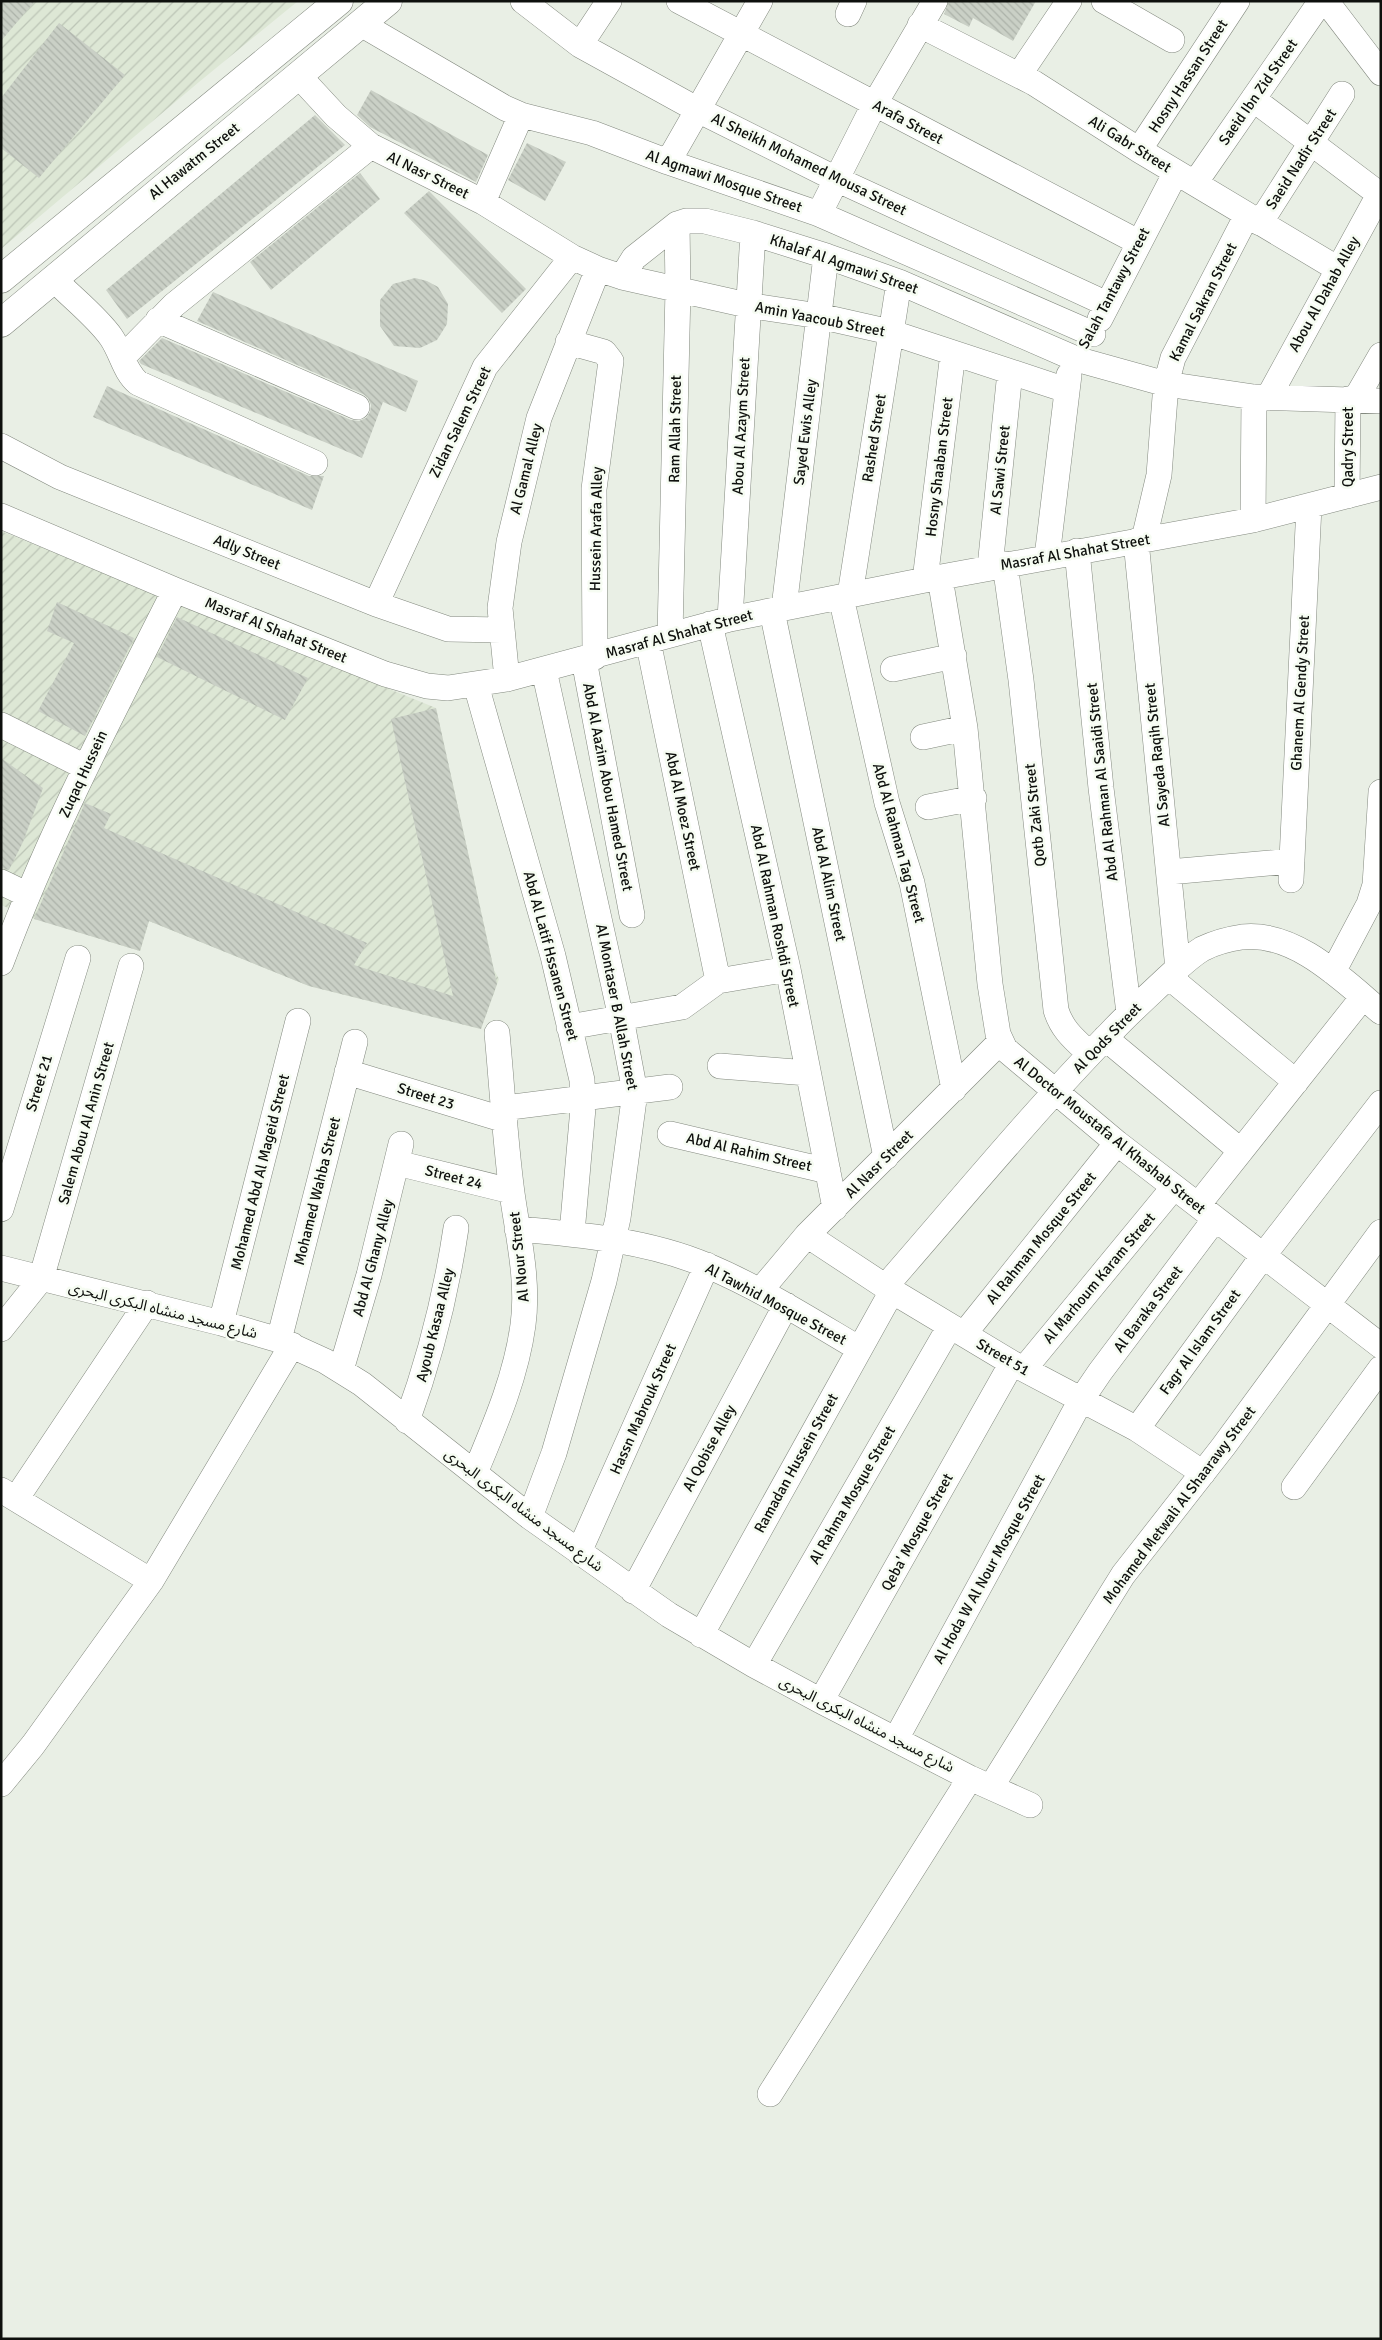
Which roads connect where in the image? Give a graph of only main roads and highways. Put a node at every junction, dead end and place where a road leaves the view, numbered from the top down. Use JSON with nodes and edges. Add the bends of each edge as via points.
{"nodes":[{"id":1,"x":339,"y":1,"type":"edge"},
{"id":2,"x":388,"y":1,"type":"edge"},
{"id":3,"x":158,"y":149,"type":"junction"},
{"id":4,"x":176,"y":176,"type":"junction"},
{"id":5,"x":121,"y":180,"type":"junction"},
{"id":6,"x":142,"y":204,"type":"junction"},
{"id":7,"x":1,"y":279,"type":"edge"},
{"id":8,"x":1,"y":323,"type":"edge"}],
"edges":[{"from":1,"to":3,"type":"main road","name":"Al Hawatm Street"},
{"from":2,"to":4,"type":"main road","name":"Al Hawatm Street"},
{"from":3,"to":4,"type":"main road","via":[[159,168]]},
{"from":3,"to":5,"type":"main road","name":"Al Hawatm Street"},
{"from":4,"to":6,"type":"main road","name":"Al Hawatm Street"},
{"from":5,"to":6,"type":"main road","via":[[137,188]]},
{"from":5,"to":7,"type":"main road","name":"Al Hawatm Street"},
{"from":6,"to":8,"type":"main road","name":"Al Hawatm Street"}]}
